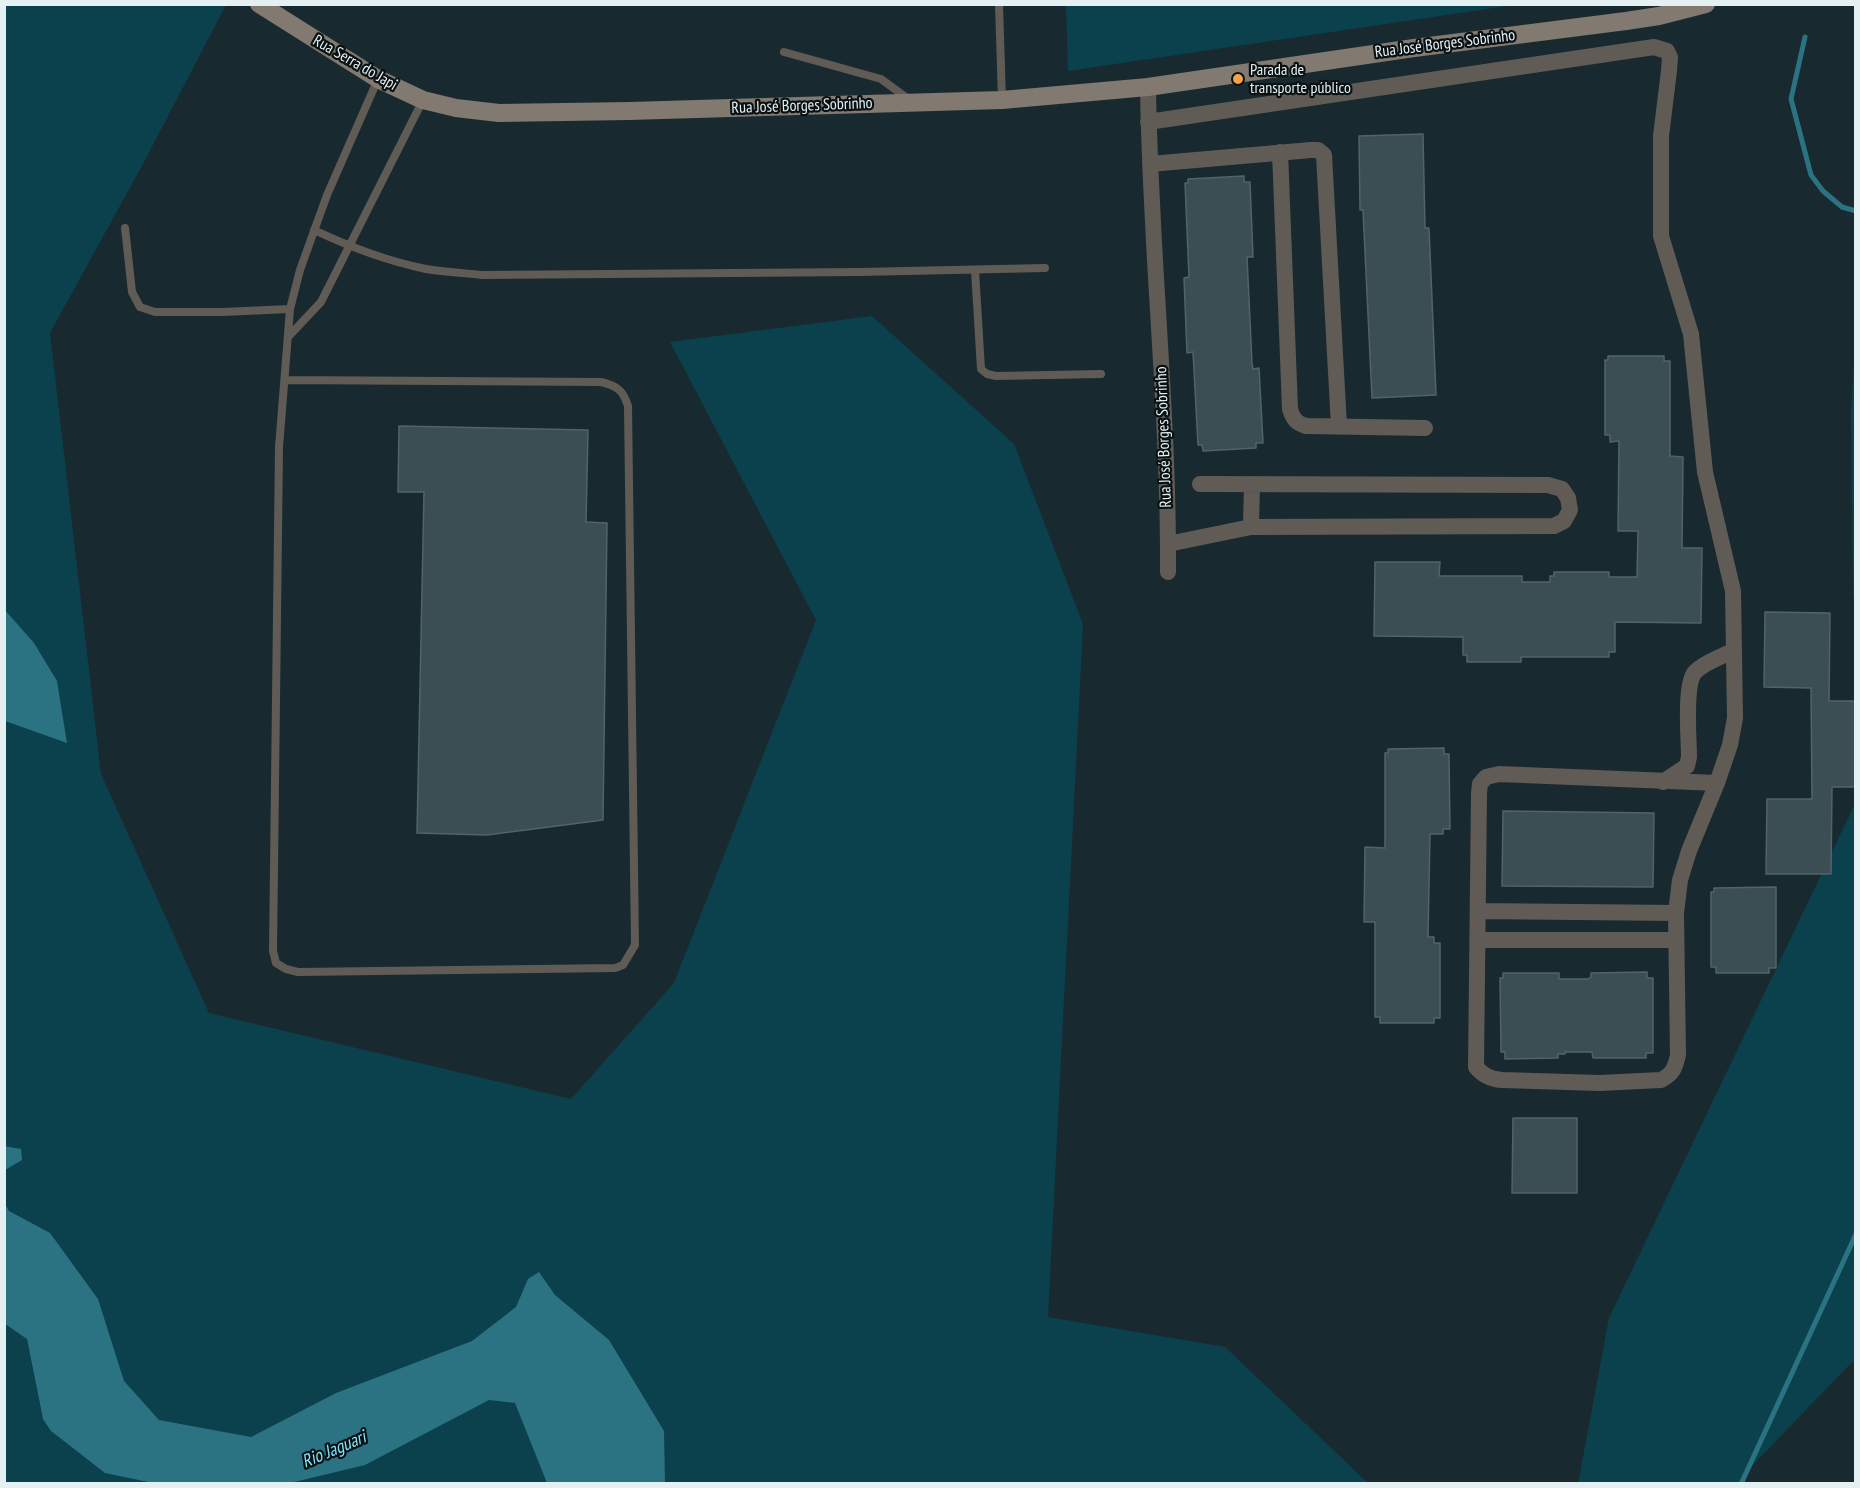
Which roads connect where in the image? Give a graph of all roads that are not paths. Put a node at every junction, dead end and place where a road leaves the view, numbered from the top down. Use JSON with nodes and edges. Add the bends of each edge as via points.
{"nodes":[{"id":1,"x":259,"y":4,"type":"edge"},
{"id":2,"x":999,"y":4,"type":"edge"},
{"id":3,"x":1706,"y":4,"type":"edge"},
{"id":4,"x":784,"y":52,"type":"dead end"},
{"id":5,"x":378,"y":79,"type":"junction"},
{"id":6,"x":1148,"y":87,"type":"junction"},
{"id":7,"x":423,"y":100,"type":"junction"},
{"id":8,"x":1002,"y":100,"type":"junction"},
{"id":9,"x":915,"y":103,"type":"junction"},
{"id":10,"x":456,"y":108,"type":"joint"},
{"id":11,"x":1148,"y":122,"type":"junction"},
{"id":12,"x":1280,"y":153,"type":"junction"},
{"id":13,"x":1150,"y":164,"type":"junction"},
{"id":14,"x":125,"y":228,"type":"dead end"},
{"id":15,"x":314,"y":230,"type":"junction"},
{"id":16,"x":348,"y":246,"type":"junction"},
{"id":17,"x":1045,"y":268,"type":"dead end"},
{"id":18,"x":975,"y":270,"type":"junction"},
{"id":19,"x":290,"y":309,"type":"junction"},
{"id":20,"x":289,"y":336,"type":"junction"},
{"id":21,"x":1101,"y":374,"type":"dead end"},
{"id":22,"x":285,"y":381,"type":"junction"},
{"id":23,"x":1339,"y":426,"type":"junction"},
{"id":24,"x":1425,"y":428,"type":"dead end"},
{"id":25,"x":1200,"y":484,"type":"dead end"},
{"id":26,"x":1252,"y":484,"type":"junction"},
{"id":27,"x":1251,"y":526,"type":"junction"},
{"id":28,"x":1168,"y":544,"type":"junction"},
{"id":29,"x":1168,"y":572,"type":"dead end"},
{"id":30,"x":1734,"y":651,"type":"junction"},
{"id":31,"x":1663,"y":782,"type":"junction"},
{"id":32,"x":1717,"y":783,"type":"junction"},
{"id":33,"x":1478,"y":911,"type":"junction"},
{"id":34,"x":1676,"y":913,"type":"junction"},
{"id":35,"x":1478,"y":940,"type":"junction"},
{"id":36,"x":1676,"y":940,"type":"junction"}],
"edges":[{"from":1,"to":5,"type":"street","name":"Rua Serra do Japi"},
{"from":2,"to":8,"type":"lane"},
{"from":3,"to":6,"type":"street","name":"Rua José Borges Sobrinho","via":[[1626,21]]},
{"from":4,"to":9,"type":"lane","via":[[881,79]]},
{"from":5,"to":7,"type":"street","name":"Rua Serra do Japi"},
{"from":5,"to":15,"type":"lane"},
{"from":6,"to":8,"type":"street","name":"Rua José Borges Sobrinho"},
{"from":6,"to":11,"type":"street","name":"Rua José Borges Sobrinho"},
{"from":7,"to":10,"type":"street","name":"Rua Serra do Japi"},
{"from":7,"to":16,"type":"lane"},
{"from":8,"to":9,"type":"street","name":"Rua José Borges Sobrinho"},
{"from":9,"to":10,"type":"street","name":"Rua José Borges Sobrinho","via":[[499,113]]},
{"from":11,"to":13,"type":"street","name":"Rua José Borges Sobrinho"},
{"from":11,"to":30,"type":"street","via":[[1654,47],[1667,51],[1670,57],[1661,136],[1661,236],[1691,334],[1705,472],[1733,591]]},
{"from":12,"to":13,"type":"street"},
{"from":12,"to":23,"type":"street","via":[[1290,409],[1299,424]]},
{"from":12,"to":23,"type":"street","via":[[1318,150],[1324,155]]},
{"from":13,"to":28,"type":"street","name":"Rua José Borges Sobrinho"},
{"from":14,"to":19,"type":"lane","via":[[132,292],[140,308],[155,312]]},
{"from":15,"to":16,"type":"lane"},
{"from":15,"to":19,"type":"lane"},
{"from":16,"to":18,"type":"lane","via":[[428,269],[482,275]]},
{"from":16,"to":20,"type":"lane","via":[[321,302]]},
{"from":17,"to":18,"type":"lane"},
{"from":18,"to":21,"type":"lane","via":[[981,369],[987,374]]},
{"from":19,"to":20,"type":"lane"},
{"from":20,"to":22,"type":"lane"},
{"from":22,"to":22,"type":"lane","via":[[279,447],[273,951],[276,963],[298,972],[623,965],[635,945],[628,406],[623,392],[601,382]]},
{"from":23,"to":24,"type":"street"},
{"from":25,"to":26,"type":"street"},
{"from":26,"to":27,"type":"street"},
{"from":26,"to":27,"type":"street","via":[[1548,485],[1562,489],[1570,510],[1564,521],[1554,526]]},
{"from":27,"to":28,"type":"street"},
{"from":28,"to":29,"type":"street","name":"Rua José Borges Sobrinho"},
{"from":30,"to":31,"type":"street","via":[[1694,673],[1689,685],[1687,766]]},
{"from":30,"to":32,"type":"street","via":[[1736,718]]},
{"from":31,"to":32,"type":"street"},
{"from":31,"to":33,"type":"street","via":[[1499,774],[1485,777],[1479,793]]},
{"from":32,"to":34,"type":"street","via":[[1689,851]]},
{"from":33,"to":34,"type":"street"},
{"from":33,"to":35,"type":"street"},
{"from":34,"to":36,"type":"street"},
{"from":35,"to":36,"type":"street"},
{"from":35,"to":36,"type":"street","via":[[1476,1066],[1481,1073],[1502,1080],[1600,1083],[1661,1080],[1674,1069],[1678,1055]]}]}
